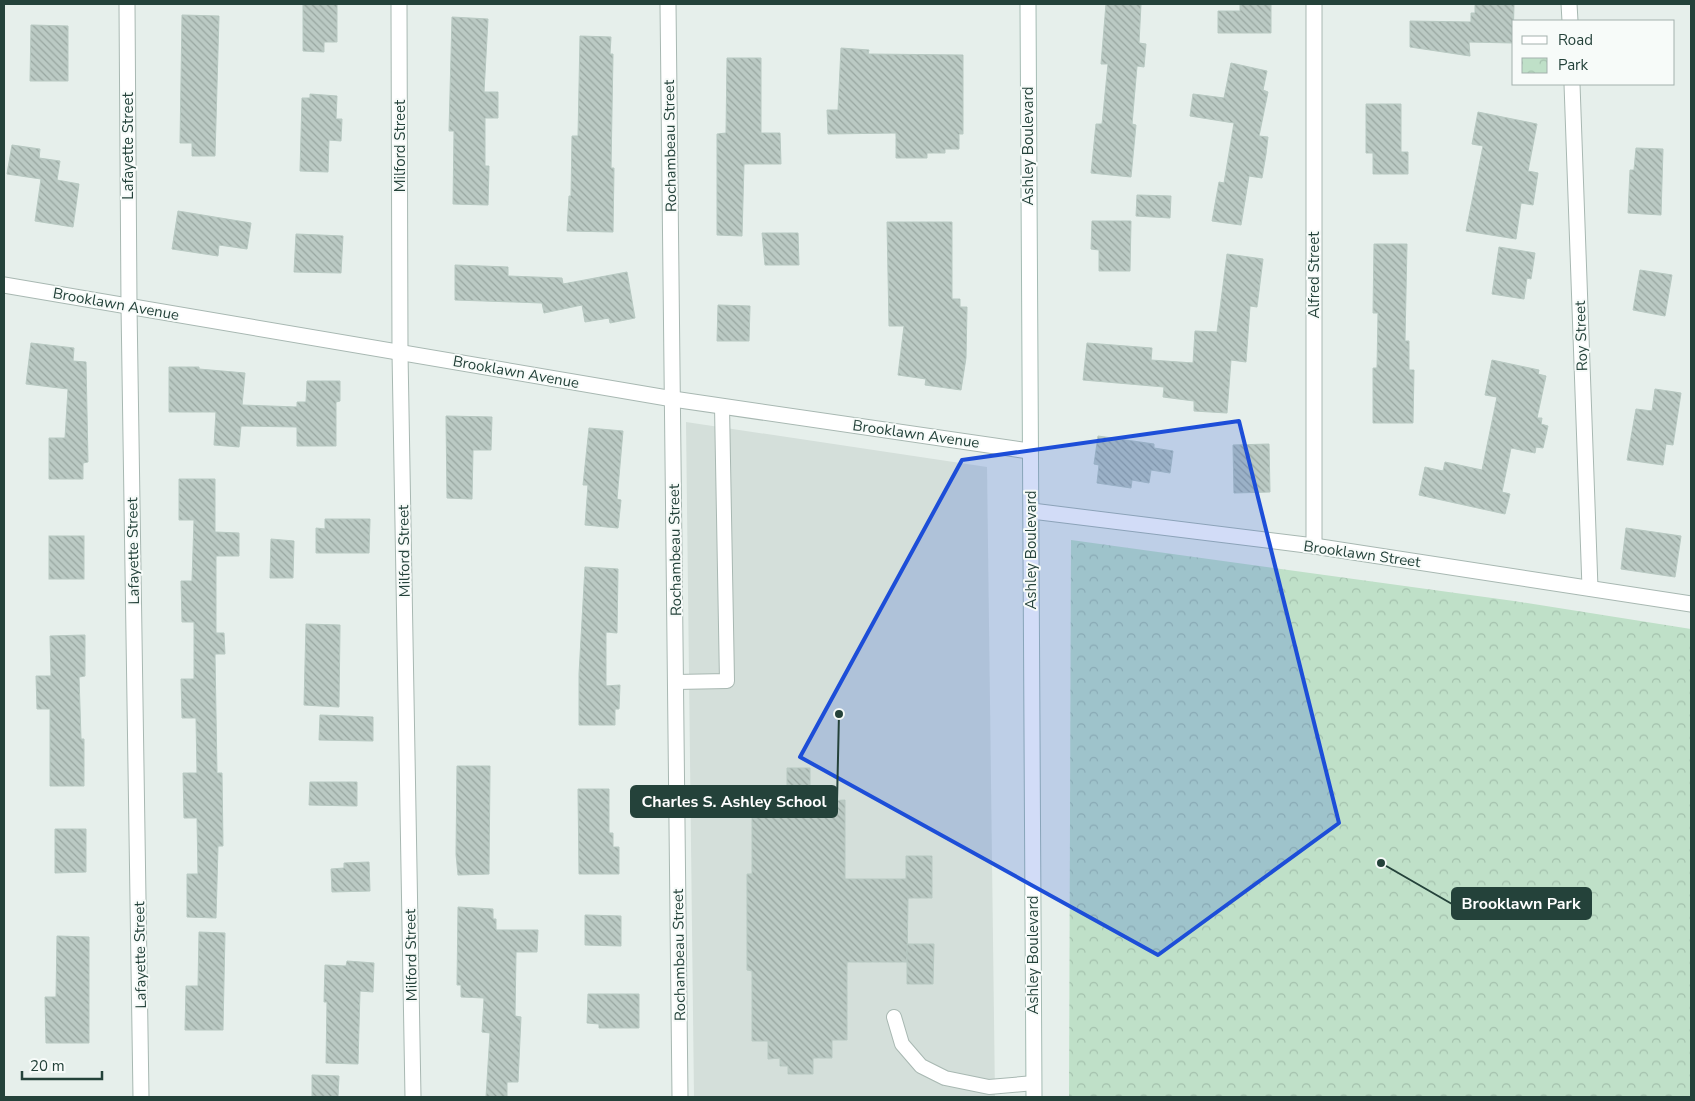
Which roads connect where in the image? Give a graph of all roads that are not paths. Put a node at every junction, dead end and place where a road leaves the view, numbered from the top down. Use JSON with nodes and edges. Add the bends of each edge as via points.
{"nodes":[{"id":1,"x":127,"y":4,"type":"edge"},
{"id":2,"x":399,"y":4,"type":"edge"},
{"id":3,"x":668,"y":4,"type":"edge"},
{"id":4,"x":1028,"y":4,"type":"edge"},
{"id":5,"x":1314,"y":4,"type":"edge"},
{"id":6,"x":1569,"y":4,"type":"edge"},
{"id":7,"x":1570,"y":20,"type":"edge"},
{"id":8,"x":1572,"y":85,"type":"edge"},
{"id":9,"x":4,"y":284,"type":"edge"},
{"id":10,"x":129,"y":306,"type":"junction"},
{"id":11,"x":400,"y":353,"type":"junction"},
{"id":12,"x":673,"y":399,"type":"junction"},
{"id":13,"x":722,"y":406,"type":"junction"},
{"id":14,"x":1029,"y":451,"type":"junction"},
{"id":15,"x":1032,"y":511,"type":"junction"},
{"id":16,"x":1314,"y":546,"type":"junction"},
{"id":17,"x":1590,"y":588,"type":"junction"},
{"id":18,"x":1691,"y":604,"type":"edge"},
{"id":19,"x":676,"y":682,"type":"junction"},
{"id":20,"x":894,"y":1018,"type":"dead end"},
{"id":21,"x":1034,"y":1090,"type":"edge"},
{"id":22,"x":141,"y":1097,"type":"edge"},
{"id":23,"x":413,"y":1097,"type":"edge"},
{"id":24,"x":680,"y":1097,"type":"edge"}],
"edges":[{"from":1,"to":10,"type":"street","name":"Lafayette Street"},
{"from":2,"to":11,"type":"street","name":"Milford Street"},
{"from":3,"to":12,"type":"street","name":"Rochambeau Street"},
{"from":4,"to":14,"type":"street","name":"Ashley Boulevard"},
{"from":5,"to":16,"type":"street","name":"Alfred Street"},
{"from":6,"to":7,"type":"street"},
{"from":8,"to":17,"type":"street","name":"Roy Street"},
{"from":9,"to":10,"type":"street","name":"Brooklawn Avenue"},
{"from":10,"to":11,"type":"street","name":"Brooklawn Avenue"},
{"from":10,"to":22,"type":"street","name":"Lafayette Street"},
{"from":11,"to":12,"type":"street","name":"Brooklawn Avenue"},
{"from":11,"to":23,"type":"street","name":"Milford Street"},
{"from":12,"to":13,"type":"street","name":"Brooklawn Avenue"},
{"from":12,"to":19,"type":"street","name":"Rochambeau Street"},
{"from":13,"to":14,"type":"street","name":"Brooklawn Avenue"},
{"from":13,"to":19,"type":"lane","via":[[727,681]]},
{"from":14,"to":15,"type":"street","name":"Ashley Boulevard"},
{"from":15,"to":16,"type":"street","name":"Brooklawn Street"},
{"from":15,"to":21,"type":"street","name":"Ashley Boulevard"},
{"from":16,"to":17,"type":"street","name":"Brooklawn Street"},
{"from":17,"to":18,"type":"street","name":"Brooklawn Street"},
{"from":19,"to":24,"type":"street","name":"Rochambeau Street"},
{"from":20,"to":21,"type":"lane","via":[[902,1044],[921,1066],[945,1078],[989,1087]]}]}
